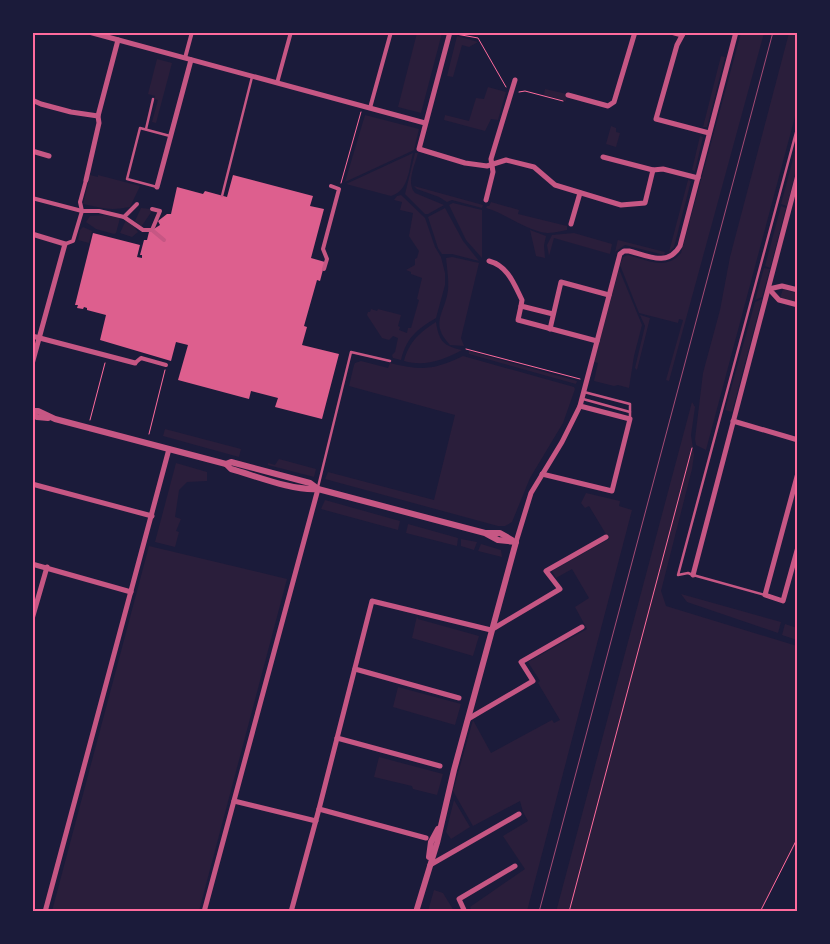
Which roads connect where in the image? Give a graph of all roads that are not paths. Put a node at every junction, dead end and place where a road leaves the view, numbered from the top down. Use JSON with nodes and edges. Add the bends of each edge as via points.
{"nodes":[{"id":1,"x":89,"y":32,"type":"edge"},
{"id":2,"x":192,"y":32,"type":"edge"},
{"id":3,"x":291,"y":32,"type":"edge"},
{"id":4,"x":391,"y":32,"type":"edge"},
{"id":5,"x":450,"y":32,"type":"edge"},
{"id":6,"x":635,"y":32,"type":"edge"},
{"id":7,"x":671,"y":32,"type":"edge"},
{"id":8,"x":736,"y":32,"type":"edge"},
{"id":9,"x":683,"y":34,"type":"edge"},
{"id":10,"x":118,"y":40,"type":"junction"},
{"id":11,"x":188,"y":59,"type":"junction"},
{"id":12,"x":252,"y":77,"type":"junction"},
{"id":13,"x":515,"y":80,"type":"dead end"},
{"id":14,"x":277,"y":83,"type":"junction"},
{"id":15,"x":568,"y":95,"type":"road end"},
{"id":16,"x":153,"y":98,"type":"dead end"},
{"id":17,"x":32,"y":100,"type":"edge"},
{"id":18,"x":370,"y":108,"type":"junction"},
{"id":19,"x":98,"y":116,"type":"junction"},
{"id":20,"x":424,"y":124,"type":"junction"},
{"id":21,"x":798,"y":125,"type":"edge"},
{"id":22,"x":146,"y":130,"type":"junction"},
{"id":23,"x":709,"y":133,"type":"junction"},
{"id":24,"x":171,"y":136,"type":"junction"},
{"id":25,"x":32,"y":151,"type":"edge"},
{"id":26,"x":48,"y":156,"type":"dead end"},
{"id":27,"x":603,"y":157,"type":"dead end"},
{"id":28,"x":492,"y":164,"type":"junction"},
{"id":29,"x":653,"y":170,"type":"junction"},
{"id":30,"x":798,"y":175,"type":"edge"},
{"id":31,"x":698,"y":178,"type":"junction"},
{"id":32,"x":86,"y":180,"type":"joint"},
{"id":33,"x":331,"y":186,"type":"dead end"},
{"id":34,"x":157,"y":187,"type":"joint"},
{"id":35,"x":580,"y":192,"type":"junction"},
{"id":36,"x":222,"y":196,"type":"dead end"},
{"id":37,"x":32,"y":198,"type":"edge"},
{"id":38,"x":486,"y":200,"type":"dead end"},
{"id":39,"x":137,"y":204,"type":"dead end"},
{"id":40,"x":152,"y":209,"type":"dead end"},
{"id":41,"x":82,"y":211,"type":"junction"},
{"id":42,"x":124,"y":217,"type":"junction"},
{"id":43,"x":571,"y":224,"type":"dead end"},
{"id":44,"x":152,"y":230,"type":"junction"},
{"id":45,"x":32,"y":234,"type":"edge"},
{"id":46,"x":164,"y":240,"type":"dead end"},
{"id":47,"x":65,"y":244,"type":"junction"},
{"id":48,"x":489,"y":261,"type":"dead end"},
{"id":49,"x":324,"y":269,"type":"dead end"},
{"id":50,"x":769,"y":289,"type":"junction"},
{"id":51,"x":798,"y":290,"type":"edge"},
{"id":52,"x":608,"y":295,"type":"junction"},
{"id":53,"x":798,"y":304,"type":"edge"},
{"id":54,"x":520,"y":306,"type":"junction"},
{"id":55,"x":553,"y":314,"type":"junction"},
{"id":56,"x":550,"y":329,"type":"junction"},
{"id":57,"x":32,"y":336,"type":"edge"},
{"id":58,"x":39,"y":338,"type":"junction"},
{"id":59,"x":596,"y":341,"type":"junction"},
{"id":60,"x":390,"y":361,"type":"dead end"},
{"id":61,"x":135,"y":363,"type":"joint"},
{"id":62,"x":32,"y":364,"type":"edge"},
{"id":63,"x":166,"y":365,"type":"road end"},
{"id":64,"x":584,"y":392,"type":"junction"},
{"id":65,"x":582,"y":398,"type":"junction"},
{"id":66,"x":580,"y":406,"type":"junction"},
{"id":67,"x":32,"y":411,"type":"edge"},
{"id":68,"x":630,"y":412,"type":"junction"},
{"id":69,"x":32,"y":415,"type":"edge"},
{"id":70,"x":55,"y":419,"type":"junction"},
{"id":71,"x":630,"y":420,"type":"junction"},
{"id":72,"x":733,"y":421,"type":"junction"},
{"id":73,"x":798,"y":440,"type":"edge"},
{"id":74,"x":169,"y":449,"type":"junction"},
{"id":75,"x":798,"y":473,"type":"edge"},
{"id":76,"x":542,"y":474,"type":"junction"},
{"id":77,"x":32,"y":484,"type":"edge"},
{"id":78,"x":318,"y":489,"type":"junction"},
{"id":79,"x":152,"y":516,"type":"junction"},
{"id":80,"x":606,"y":537,"type":"dead end"},
{"id":81,"x":516,"y":542,"type":"junction"},
{"id":82,"x":798,"y":547,"type":"edge"},
{"id":83,"x":32,"y":564,"type":"edge"},
{"id":84,"x":47,"y":568,"type":"junction"},
{"id":85,"x":693,"y":576,"type":"junction"},
{"id":86,"x":131,"y":592,"type":"junction"},
{"id":87,"x":765,"y":595,"type":"junction"},
{"id":88,"x":32,"y":619,"type":"edge"},
{"id":89,"x":582,"y":627,"type":"dead end"},
{"id":90,"x":491,"y":630,"type":"junction"},
{"id":91,"x":355,"y":669,"type":"junction"},
{"id":92,"x":459,"y":698,"type":"dead end"},
{"id":93,"x":468,"y":719,"type":"junction"},
{"id":94,"x":337,"y":738,"type":"junction"},
{"id":95,"x":440,"y":766,"type":"dead end"},
{"id":96,"x":234,"y":801,"type":"junction"},
{"id":97,"x":319,"y":809,"type":"junction"},
{"id":98,"x":519,"y":814,"type":"dead end"},
{"id":99,"x":316,"y":821,"type":"junction"},
{"id":100,"x":426,"y":838,"type":"dead end"},
{"id":101,"x":429,"y":866,"type":"junction"},
{"id":102,"x":515,"y":866,"type":"dead end"},
{"id":103,"x":45,"y":912,"type":"edge"},
{"id":104,"x":204,"y":912,"type":"edge"},
{"id":105,"x":291,"y":912,"type":"edge"},
{"id":106,"x":416,"y":912,"type":"edge"},
{"id":107,"x":465,"y":912,"type":"edge"}],
"edges":[{"from":1,"to":10,"type":"street"},
{"from":2,"to":11,"type":"street"},
{"from":3,"to":14,"type":"street"},
{"from":4,"to":18,"type":"street"},
{"from":5,"to":20,"type":"street"},
{"from":6,"to":15,"type":"street","via":[[614,102],[608,106]]},
{"from":7,"to":9,"type":"street"},
{"from":8,"to":23,"type":"street"},
{"from":9,"to":23,"type":"street","via":[[656,120]]},
{"from":10,"to":11,"type":"street"},
{"from":10,"to":19,"type":"street"},
{"from":11,"to":12,"type":"street"},
{"from":11,"to":24,"type":"street"},
{"from":12,"to":14,"type":"street"},
{"from":12,"to":36,"type":"lane"},
{"from":13,"to":28,"type":"street"},
{"from":14,"to":18,"type":"street"},
{"from":16,"to":22,"type":"lane"},
{"from":17,"to":19,"type":"street"},
{"from":18,"to":20,"type":"street"},
{"from":19,"to":32,"type":"street"},
{"from":20,"to":28,"type":"street","via":[[419,149],[422,151],[465,163]]},
{"from":21,"to":85,"type":"lane","via":[[678,575],[688,573]]},
{"from":22,"to":24,"type":"lane"},
{"from":22,"to":34,"type":"lane","via":[[140,128],[126,178]]},
{"from":23,"to":31,"type":"street"},
{"from":24,"to":34,"type":"street"},
{"from":25,"to":26,"type":"street"},
{"from":27,"to":29,"type":"street"},
{"from":28,"to":35,"type":"street","via":[[506,160],[534,167],[555,185]]},
{"from":28,"to":38,"type":"street"},
{"from":29,"to":31,"type":"street","via":[[664,168]]},
{"from":29,"to":35,"type":"street","via":[[645,203],[622,205]]},
{"from":30,"to":50,"type":"street"},
{"from":31,"to":52,"type":"street","via":[[677,252],[663,260],[624,251],[620,254]]},
{"from":32,"to":41,"type":"street","via":[[80,202]]},
{"from":33,"to":49,"type":"street","via":[[339,189],[323,249],[327,259]]},
{"from":35,"to":43,"type":"street"},
{"from":37,"to":41,"type":"street"},
{"from":39,"to":42,"type":"street"},
{"from":40,"to":44,"type":"street","via":[[160,211]]},
{"from":41,"to":42,"type":"street"},
{"from":41,"to":47,"type":"street","via":[[73,241]]},
{"from":42,"to":44,"type":"street","via":[[143,230]]},
{"from":44,"to":46,"type":"street"},
{"from":45,"to":47,"type":"street"},
{"from":47,"to":58,"type":"street"},
{"from":48,"to":54,"type":"street","via":[[505,269],[522,300]]},
{"from":50,"to":51,"type":"street","via":[[782,286]]},
{"from":50,"to":53,"type":"street","via":[[779,300]]},
{"from":50,"to":72,"type":"street"},
{"from":52,"to":55,"type":"street","via":[[561,282]]},
{"from":52,"to":59,"type":"street"},
{"from":54,"to":55,"type":"street"},
{"from":54,"to":56,"type":"street","via":[[518,320]]},
{"from":55,"to":56,"type":"street"},
{"from":56,"to":59,"type":"street"},
{"from":57,"to":58,"type":"street"},
{"from":58,"to":61,"type":"street"},
{"from":58,"to":62,"type":"street"},
{"from":59,"to":64,"type":"street"},
{"from":60,"to":78,"type":"lane","via":[[351,352]]},
{"from":61,"to":63,"type":"street","via":[[141,358]]},
{"from":64,"to":65,"type":"street"},
{"from":64,"to":68,"type":"lane","via":[[630,404]]},
{"from":65,"to":66,"type":"street"},
{"from":65,"to":68,"type":"lane"},
{"from":66,"to":71,"type":"street"},
{"from":66,"to":76,"type":"street"},
{"from":67,"to":70,"type":"street"},
{"from":68,"to":71,"type":"lane"},
{"from":69,"to":70,"type":"street"},
{"from":70,"to":74,"type":"street"},
{"from":71,"to":76,"type":"street","via":[[612,491]]},
{"from":72,"to":73,"type":"street"},
{"from":72,"to":85,"type":"street"},
{"from":74,"to":78,"type":"street","via":[[294,486]]},
{"from":74,"to":79,"type":"street"},
{"from":75,"to":87,"type":"street"},
{"from":76,"to":81,"type":"street","via":[[531,493]]},
{"from":77,"to":79,"type":"street"},
{"from":78,"to":81,"type":"street","via":[[484,533],[498,540]]},
{"from":78,"to":96,"type":"street"},
{"from":79,"to":86,"type":"street"},
{"from":80,"to":90,"type":"street","via":[[546,571],[560,589]]},
{"from":81,"to":90,"type":"street"},
{"from":82,"to":87,"type":"street","via":[[783,601]]},
{"from":83,"to":84,"type":"street"},
{"from":84,"to":86,"type":"street"},
{"from":84,"to":88,"type":"street"},
{"from":85,"to":87,"type":"lane"},
{"from":86,"to":103,"type":"street"},
{"from":89,"to":93,"type":"street","via":[[521,662],[533,682]]},
{"from":90,"to":91,"type":"street","via":[[372,601]]},
{"from":90,"to":93,"type":"street"},
{"from":91,"to":92,"type":"street"},
{"from":91,"to":94,"type":"street"},
{"from":93,"to":101,"type":"street"},
{"from":94,"to":95,"type":"street"},
{"from":94,"to":97,"type":"street"},
{"from":96,"to":99,"type":"street"},
{"from":96,"to":104,"type":"street"},
{"from":97,"to":99,"type":"street"},
{"from":97,"to":100,"type":"street"},
{"from":98,"to":101,"type":"street"},
{"from":99,"to":105,"type":"street"},
{"from":101,"to":106,"type":"street"},
{"from":102,"to":107,"type":"street","via":[[459,899]]}]}
